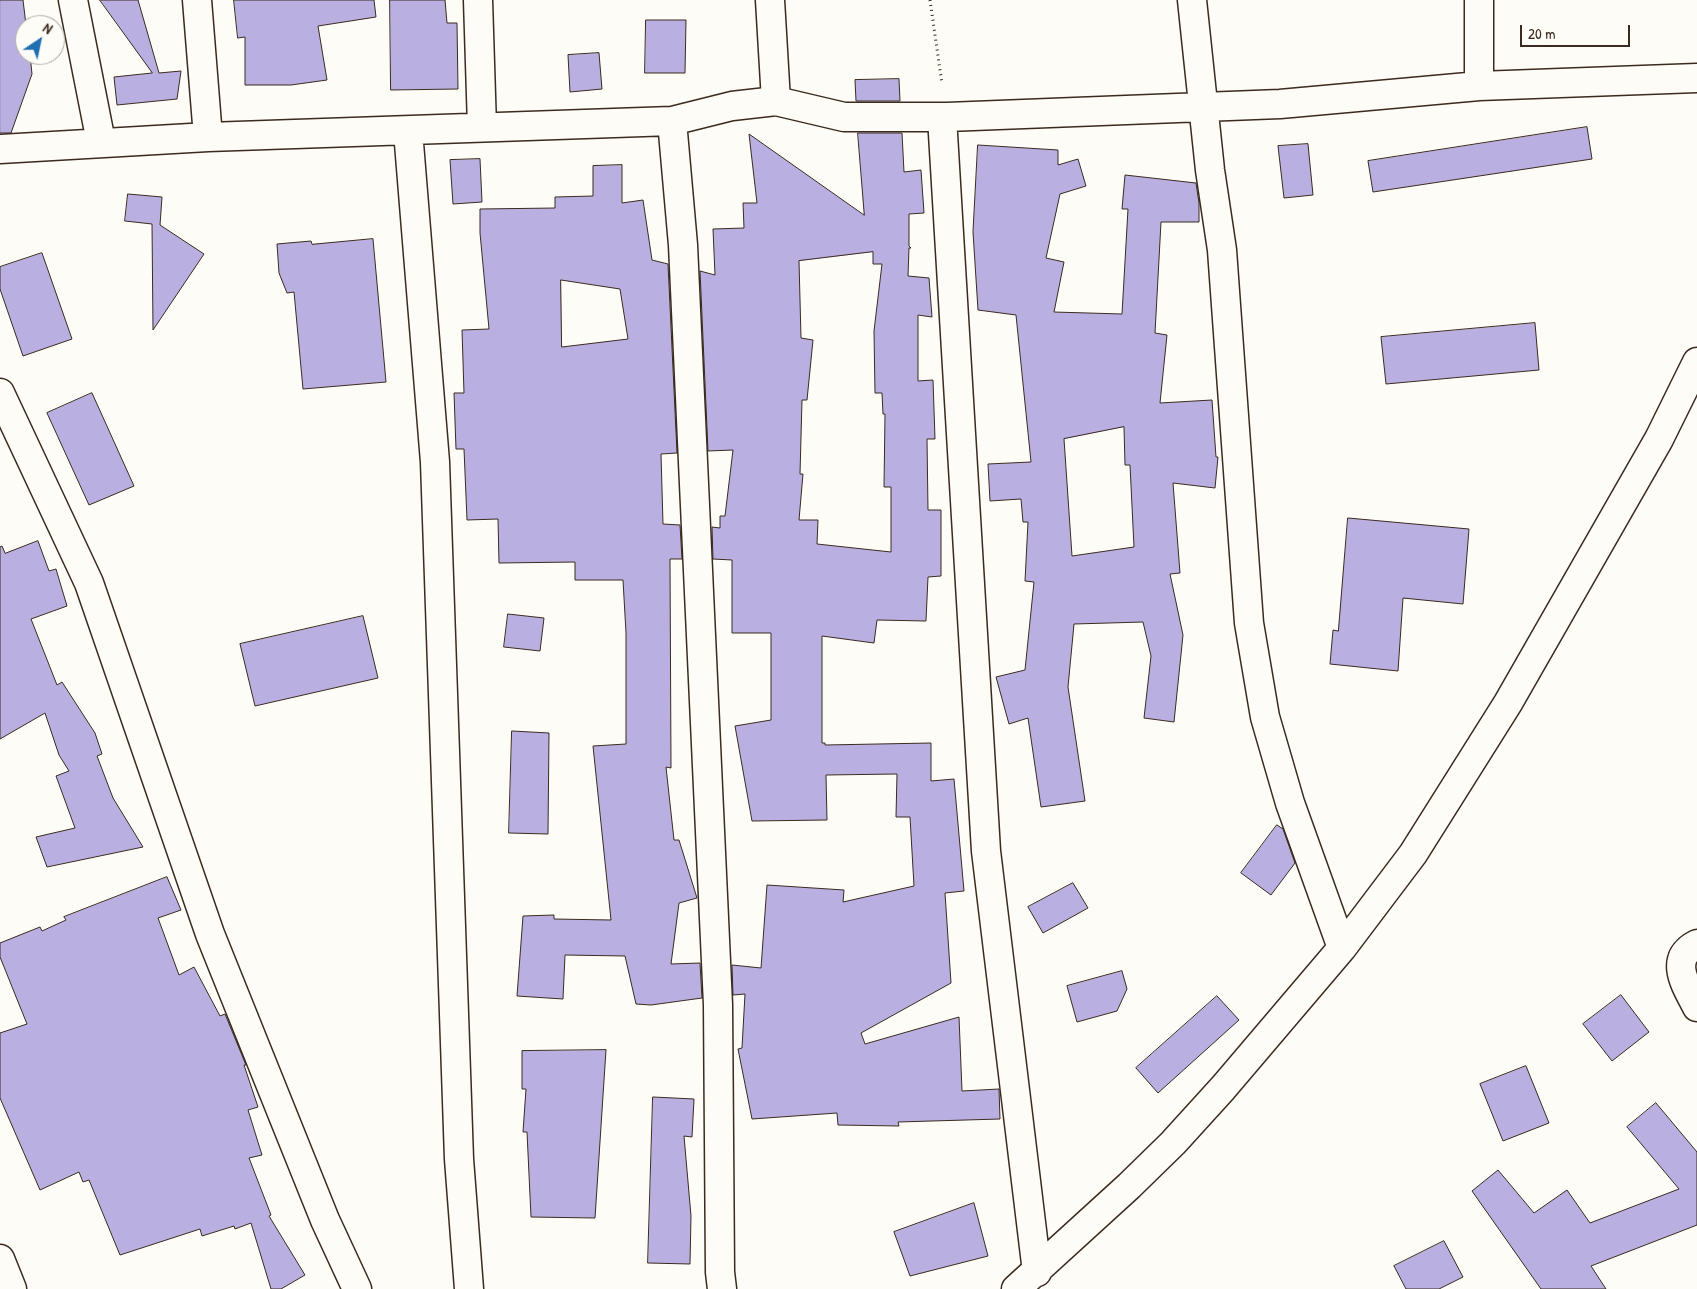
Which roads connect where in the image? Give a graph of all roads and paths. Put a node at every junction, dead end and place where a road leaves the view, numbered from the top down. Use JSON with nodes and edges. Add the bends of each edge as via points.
{"nodes":[{"id":1,"x":73,"y":0,"type":"edge"},
{"id":2,"x":197,"y":0,"type":"edge"},
{"id":3,"x":478,"y":0,"type":"edge"},
{"id":4,"x":770,"y":0,"type":"edge"},
{"id":5,"x":930,"y":0,"type":"edge"},
{"id":6,"x":1192,"y":0,"type":"edge"},
{"id":7,"x":1480,"y":0,"type":"edge"},
{"id":8,"x":1697,"y":78,"type":"edge"},
{"id":9,"x":1479,"y":86,"type":"junction"},
{"id":10,"x":776,"y":101,"type":"junction"},
{"id":11,"x":1203,"y":107,"type":"junction"},
{"id":12,"x":944,"y":117,"type":"junction"},
{"id":13,"x":672,"y":121,"type":"junction"},
{"id":14,"x":482,"y":128,"type":"junction"},
{"id":15,"x":408,"y":131,"type":"junction"},
{"id":16,"x":208,"y":137,"type":"junction"},
{"id":17,"x":101,"y":142,"type":"junction"},
{"id":18,"x":0,"y":149,"type":"edge"},
{"id":19,"x":1697,"y":362,"type":"edge"},
{"id":20,"x":0,"y":393,"type":"edge"},
{"id":21,"x":1697,"y":944,"type":"edge"},
{"id":22,"x":1342,"y":948,"type":"junction"},
{"id":23,"x":1697,"y":1007,"type":"edge"},
{"id":24,"x":0,"y":1259,"type":"edge"},
{"id":25,"x":1037,"y":1272,"type":"junction"},
{"id":26,"x":12,"y":1289,"type":"edge"},
{"id":27,"x":356,"y":1289,"type":"edge"},
{"id":28,"x":469,"y":1289,"type":"edge"},
{"id":29,"x":722,"y":1289,"type":"edge"},
{"id":30,"x":1016,"y":1289,"type":"edge"}],
"edges":[{"from":1,"to":17,"type":"street"},
{"from":2,"to":16,"type":"street"},
{"from":3,"to":14,"type":"street"},
{"from":4,"to":10,"type":"street"},
{"from":5,"to":12,"type":"path"},
{"from":6,"to":11,"type":"street"},
{"from":7,"to":9,"type":"street"},
{"from":8,"to":9,"type":"street"},
{"from":9,"to":11,"type":"street","via":[[1280,104]]},
{"from":10,"to":12,"type":"street","via":[[844,117]]},
{"from":10,"to":13,"type":"street","via":[[732,106]]},
{"from":11,"to":12,"type":"street"},
{"from":11,"to":22,"type":"street","via":[[1222,250],[1249,623],[1265,717],[1290,803]]},
{"from":12,"to":25,"type":"street","via":[[986,851]]},
{"from":13,"to":14,"type":"street"},
{"from":13,"to":29,"type":"street","via":[[682,245],[718,1005]]},
{"from":14,"to":15,"type":"street"},
{"from":15,"to":16,"type":"street"},
{"from":15,"to":28,"type":"street","via":[[435,462],[459,1159]]},
{"from":16,"to":17,"type":"street"},
{"from":17,"to":18,"type":"street"},
{"from":19,"to":22,"type":"street","via":[[1659,439],[1508,703],[1413,854]]},
{"from":20,"to":27,"type":"street","via":[[89,582],[210,934],[324,1220]]},
{"from":21,"to":23,"type":"street","via":[[1683,958],[1680,974]]},
{"from":22,"to":25,"type":"street","via":[[1172,1143]]},
{"from":24,"to":26,"type":"street"},
{"from":25,"to":30,"type":"street"}]}
